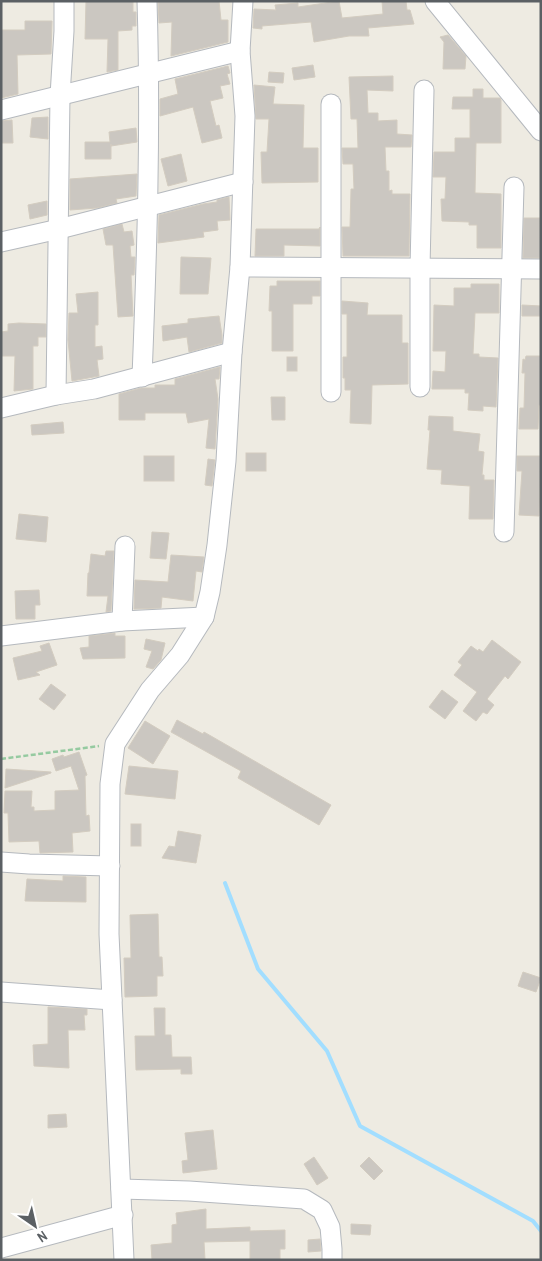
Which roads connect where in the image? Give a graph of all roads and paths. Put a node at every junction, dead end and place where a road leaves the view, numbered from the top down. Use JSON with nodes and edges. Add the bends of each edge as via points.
{"nodes":[{"id":1,"x":64,"y":1,"type":"edge"},
{"id":2,"x":148,"y":1,"type":"edge"},
{"id":3,"x":243,"y":1,"type":"edge"},
{"id":4,"x":435,"y":1,"type":"edge"},
{"id":5,"x":240,"y":51,"type":"junction"},
{"id":6,"x":149,"y":75,"type":"junction"},
{"id":7,"x":424,"y":90,"type":"dead end"},
{"id":8,"x":60,"y":96,"type":"junction"},
{"id":9,"x":332,"y":104,"type":"dead end"},
{"id":10,"x":1,"y":110,"type":"edge"},
{"id":11,"x":541,"y":131,"type":"edge"},
{"id":12,"x":243,"y":182,"type":"junction"},
{"id":13,"x":514,"y":188,"type":"dead end"},
{"id":14,"x":148,"y":207,"type":"junction"},
{"id":15,"x":59,"y":230,"type":"junction"},
{"id":16,"x":1,"y":242,"type":"edge"},
{"id":17,"x":240,"y":266,"type":"junction"},
{"id":18,"x":332,"y":268,"type":"junction"},
{"id":19,"x":420,"y":268,"type":"junction"},
{"id":20,"x":512,"y":268,"type":"junction"},
{"id":21,"x":541,"y":269,"type":"edge"},
{"id":22,"x":232,"y":352,"type":"junction"},
{"id":23,"x":142,"y":376,"type":"junction"},
{"id":24,"x":420,"y":387,"type":"dead end"},
{"id":25,"x":332,"y":392,"type":"dead end"},
{"id":26,"x":56,"y":395,"type":"junction"},
{"id":27,"x":1,"y":408,"type":"edge"},
{"id":28,"x":504,"y":532,"type":"dead end"},
{"id":29,"x":125,"y":546,"type":"dead end"},
{"id":30,"x":204,"y":617,"type":"junction"},
{"id":31,"x":122,"y":621,"type":"junction"},
{"id":32,"x":1,"y":636,"type":"edge"},
{"id":33,"x":115,"y":744,"type":"junction"},
{"id":34,"x":1,"y":759,"type":"edge"},
{"id":35,"x":1,"y":862,"type":"edge"},
{"id":36,"x":110,"y":866,"type":"junction"},
{"id":37,"x":1,"y":992,"type":"edge"},
{"id":38,"x":112,"y":1000,"type":"junction"},
{"id":39,"x":121,"y":1189,"type":"junction"},
{"id":40,"x":123,"y":1215,"type":"junction"},
{"id":41,"x":1,"y":1248,"type":"edge"},
{"id":42,"x":124,"y":1260,"type":"edge"},
{"id":43,"x":332,"y":1260,"type":"edge"}],
"edges":[{"from":1,"to":8,"type":"street"},
{"from":2,"to":6,"type":"street"},
{"from":3,"to":5,"type":"street"},
{"from":4,"to":11,"type":"street"},
{"from":5,"to":6,"type":"street"},
{"from":5,"to":12,"type":"street","via":[[245,116]]},
{"from":6,"to":8,"type":"street"},
{"from":6,"to":14,"type":"street"},
{"from":7,"to":19,"type":"street"},
{"from":8,"to":10,"type":"street"},
{"from":8,"to":15,"type":"street"},
{"from":9,"to":18,"type":"street"},
{"from":12,"to":14,"type":"street"},
{"from":12,"to":17,"type":"street"},
{"from":13,"to":20,"type":"street"},
{"from":14,"to":15,"type":"street"},
{"from":14,"to":23,"type":"street"},
{"from":15,"to":16,"type":"street"},
{"from":15,"to":26,"type":"street"},
{"from":17,"to":18,"type":"street"},
{"from":17,"to":22,"type":"street"},
{"from":18,"to":19,"type":"street"},
{"from":18,"to":25,"type":"street"},
{"from":19,"to":20,"type":"street"},
{"from":19,"to":24,"type":"street"},
{"from":20,"to":21,"type":"street"},
{"from":20,"to":28,"type":"street"},
{"from":22,"to":23,"type":"street"},
{"from":22,"to":30,"type":"street","via":[[218,545]]},
{"from":23,"to":26,"type":"street"},
{"from":26,"to":27,"type":"street"},
{"from":29,"to":31,"type":"street"},
{"from":30,"to":31,"type":"street"},
{"from":30,"to":33,"type":"street"},
{"from":31,"to":32,"type":"street"},
{"from":33,"to":34,"type":"path"},
{"from":33,"to":36,"type":"street","via":[[110,784]]},
{"from":35,"to":36,"type":"street"},
{"from":36,"to":38,"type":"street"},
{"from":37,"to":38,"type":"street"},
{"from":38,"to":39,"type":"street"},
{"from":39,"to":40,"type":"street"},
{"from":39,"to":43,"type":"street","via":[[304,1199],[322,1210],[330,1227]]},
{"from":40,"to":41,"type":"street"},
{"from":40,"to":42,"type":"street"}]}
